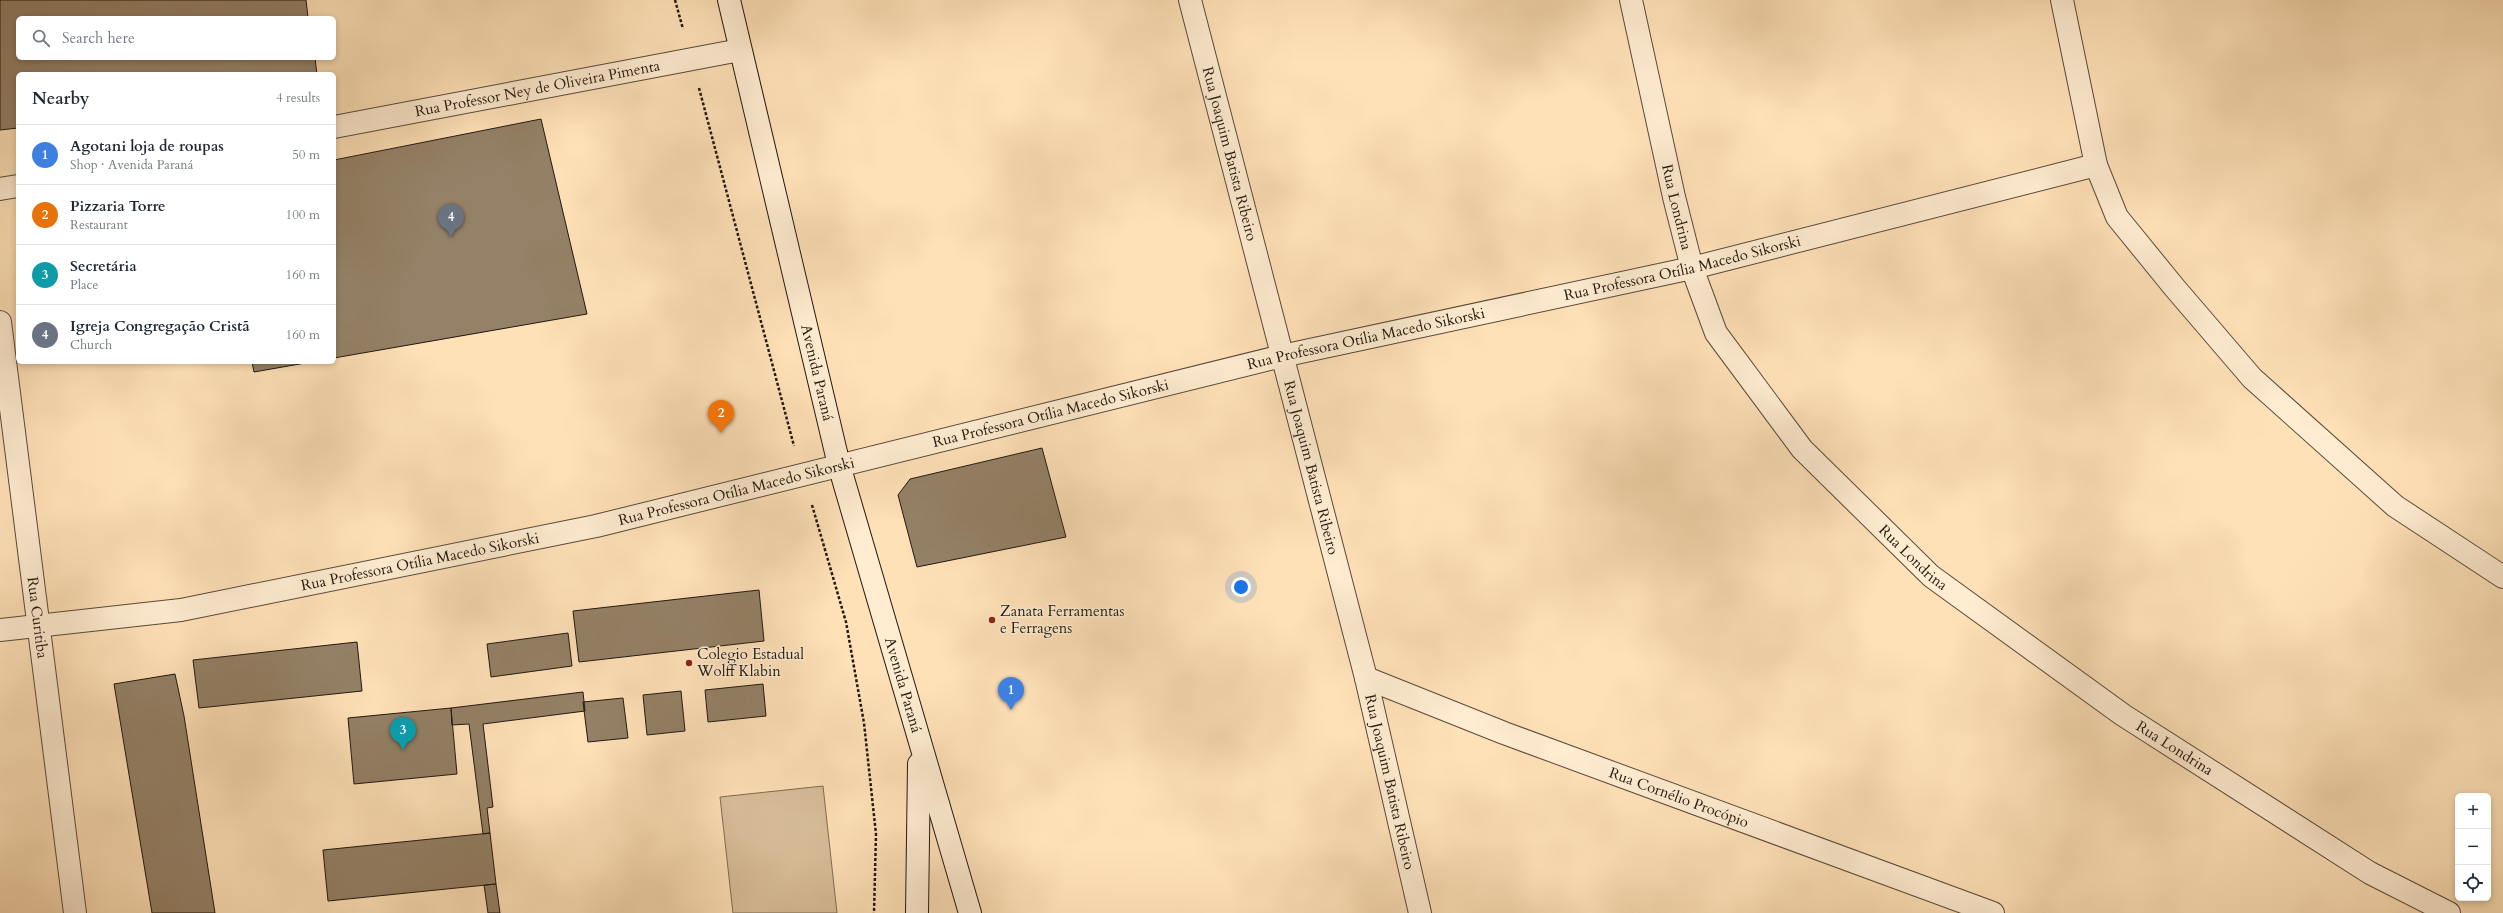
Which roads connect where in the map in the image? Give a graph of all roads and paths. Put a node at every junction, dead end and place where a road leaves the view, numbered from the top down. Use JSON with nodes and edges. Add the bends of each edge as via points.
{"nodes":[{"id":1,"x":729,"y":0,"type":"edge"},
{"id":2,"x":1190,"y":0,"type":"edge"},
{"id":3,"x":1631,"y":0,"type":"edge"},
{"id":4,"x":2062,"y":0,"type":"edge"},
{"id":5,"x":740,"y":50,"type":"junction"},
{"id":6,"x":336,"y":127,"type":"edge"},
{"id":7,"x":2096,"y":165,"type":"junction"},
{"id":8,"x":16,"y":186,"type":"edge"},
{"id":9,"x":0,"y":189,"type":"edge"},
{"id":10,"x":1692,"y":268,"type":"junction"},
{"id":11,"x":0,"y":322,"type":"edge"},
{"id":12,"x":1282,"y":356,"type":"junction"},
{"id":13,"x":839,"y":465,"type":"junction"},
{"id":14,"x":2503,"y":577,"type":"edge"},
{"id":15,"x":39,"y":626,"type":"junction"},
{"id":16,"x":0,"y":630,"type":"edge"},
{"id":17,"x":1366,"y":678,"type":"junction"},
{"id":18,"x":919,"y":743,"type":"junction"},
{"id":19,"x":75,"y":913,"type":"edge"},
{"id":20,"x":917,"y":913,"type":"edge"},
{"id":21,"x":970,"y":913,"type":"edge"},
{"id":22,"x":1420,"y":913,"type":"edge"},
{"id":23,"x":1993,"y":913,"type":"edge"},
{"id":24,"x":2449,"y":913,"type":"edge"}],
"edges":[{"from":1,"to":5,"type":"street","name":"Avenida Paraná"},
{"from":2,"to":12,"type":"street","name":"Rua Joaquim Batista Ribeiro"},
{"from":3,"to":10,"type":"street","name":"Rua Londrina"},
{"from":4,"to":7,"type":"street"},
{"from":5,"to":6,"type":"street","name":"Rua Professor Ney de Oliveira Pimenta"},
{"from":5,"to":13,"type":"street","name":"Avenida Paraná"},
{"from":7,"to":10,"type":"street","name":"Rua Professora Otília Macedo Sikorski"},
{"from":7,"to":14,"type":"street","via":[[2117,217],[2252,378],[2395,506]]},
{"from":8,"to":9,"type":"street"},
{"from":10,"to":12,"type":"street","name":"Rua Professora Otília Macedo Sikorski"},
{"from":10,"to":24,"type":"street","name":"Rua Londrina","via":[[1716,333],[1802,449],[1931,576],[2123,715],[2370,873]]},
{"from":11,"to":15,"type":"street","name":"Rua Curitiba"},
{"from":12,"to":13,"type":"street","name":"Rua Professora Otília Macedo Sikorski"},
{"from":12,"to":17,"type":"street","name":"Rua Joaquim Batista Ribeiro"},
{"from":13,"to":15,"type":"street","name":"Rua Professora Otília Macedo Sikorski","via":[[596,526],[182,610]]},
{"from":13,"to":18,"type":"street","name":"Avenida Paraná"},
{"from":15,"to":16,"type":"street","name":"Rua Professora Otília Macedo Sikorski"},
{"from":15,"to":19,"type":"street","name":"Rua Curitiba"},
{"from":17,"to":22,"type":"street","name":"Rua Joaquim Batista Ribeiro"},
{"from":17,"to":23,"type":"street","name":"Rua Cornélio Procópio","via":[[1504,733]]},
{"from":18,"to":20,"type":"street","name":"Avenida Paraná"},
{"from":18,"to":21,"type":"street","name":"Avenida Paraná"}]}
